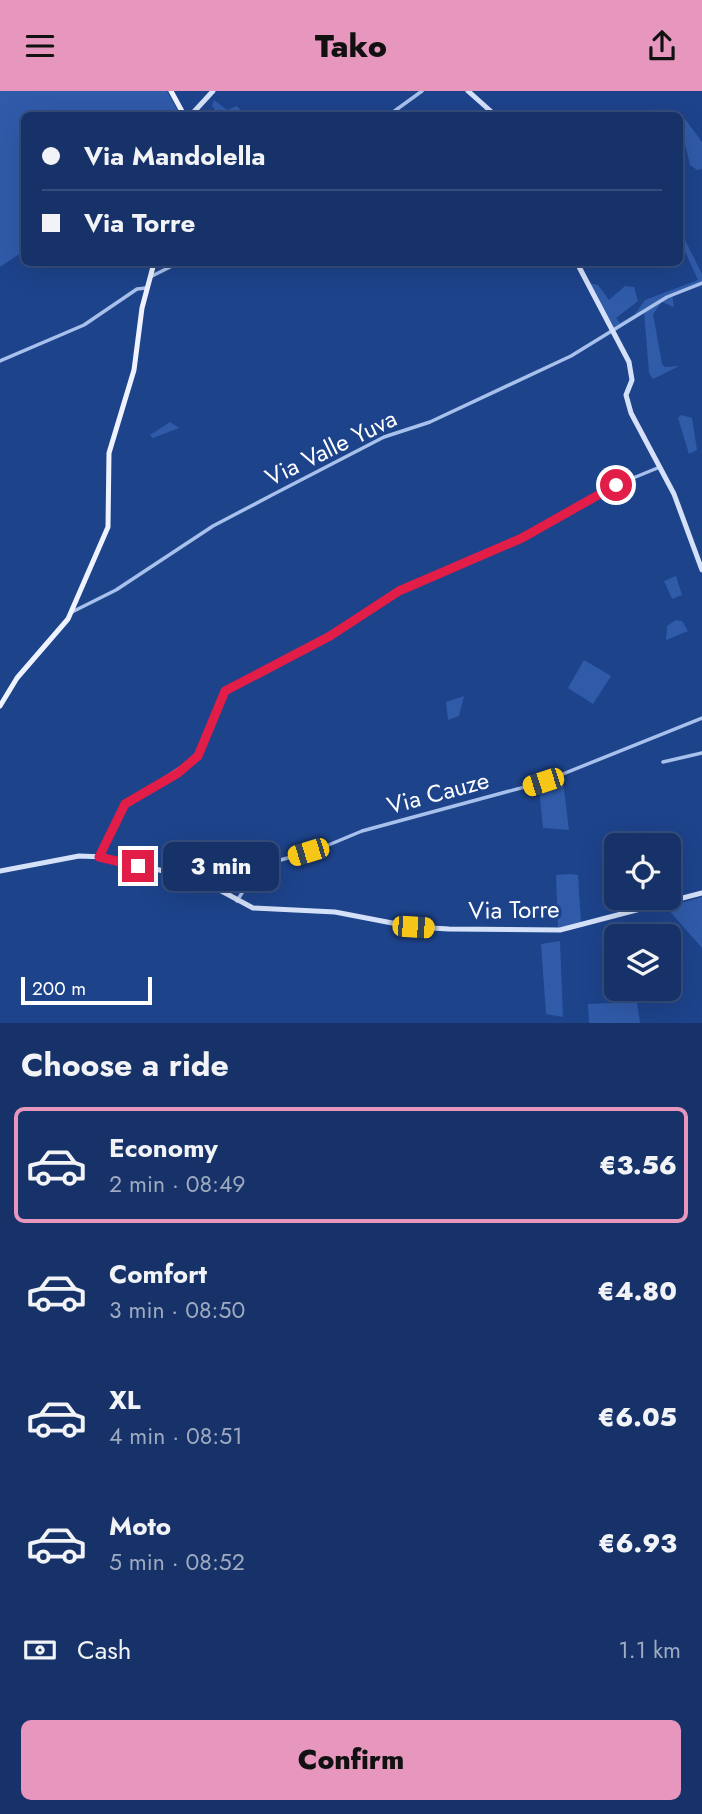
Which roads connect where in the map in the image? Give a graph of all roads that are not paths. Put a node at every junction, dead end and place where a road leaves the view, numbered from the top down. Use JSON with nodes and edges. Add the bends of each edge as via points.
{"nodes":[{"id":1,"x":171,"y":91,"type":"edge"},
{"id":2,"x":213,"y":91,"type":"edge"},
{"id":3,"x":422,"y":91,"type":"edge"},
{"id":4,"x":468,"y":91,"type":"edge"},
{"id":5,"x":182,"y":112,"type":"edge"},
{"id":6,"x":194,"y":112,"type":"edge"},
{"id":7,"x":392,"y":112,"type":"edge"},
{"id":8,"x":492,"y":112,"type":"edge"},
{"id":9,"x":153,"y":266,"type":"edge"},
{"id":10,"x":171,"y":266,"type":"edge"},
{"id":11,"x":578,"y":266,"type":"edge"},
{"id":12,"x":149,"y":276,"type":"junction"},
{"id":13,"x":702,"y":283,"type":"edge"},
{"id":14,"x":146,"y":289,"type":"junction"},
{"id":15,"x":615,"y":331,"type":"junction"},
{"id":16,"x":0,"y":361,"type":"edge"},
{"id":17,"x":660,"y":467,"type":"junction"},
{"id":18,"x":702,"y":570,"type":"edge"},
{"id":19,"x":72,"y":612,"type":"junction"},
{"id":20,"x":0,"y":706,"type":"edge"},
{"id":21,"x":702,"y":718,"type":"edge"},
{"id":22,"x":702,"y":753,"type":"edge"},
{"id":23,"x":663,"y":762,"type":"dead end"},
{"id":24,"x":99,"y":857,"type":"junction"},
{"id":25,"x":0,"y":871,"type":"edge"},
{"id":26,"x":702,"y":893,"type":"edge"},
{"id":27,"x":237,"y":901,"type":"junction"}],
"edges":[{"from":1,"to":5,"type":"main road"},
{"from":2,"to":6,"type":"main road"},
{"from":3,"to":7,"type":"street"},
{"from":4,"to":8,"type":"main road"},
{"from":9,"to":12,"type":"main road"},
{"from":10,"to":12,"type":"street"},
{"from":11,"to":15,"type":"main road"},
{"from":12,"to":14,"type":"main road"},
{"from":13,"to":15,"type":"street","name":"Via Valle Yuva","via":[[667,297]]},
{"from":14,"to":16,"type":"street","via":[[137,289],[84,325]]},
{"from":14,"to":19,"type":"main road","via":[[134,370],[109,453],[108,527]]},
{"from":15,"to":17,"type":"main road","via":[[631,369],[626,395],[631,413]]},
{"from":15,"to":19,"type":"street","name":"Via Valle Yuva","via":[[430,422],[384,437],[213,526],[116,590]]},
{"from":17,"to":18,"type":"main road"},
{"from":17,"to":24,"type":"street","via":[[616,485],[517,540],[399,591],[330,636],[227,689],[198,756],[125,804]]},
{"from":19,"to":20,"type":"main road","via":[[17,678]]},
{"from":21,"to":27,"type":"street","name":"Via Cauze","via":[[543,782],[362,831],[263,866]]},
{"from":22,"to":23,"type":"street"},
{"from":24,"to":25,"type":"main road","name":"Via Torre"},
{"from":24,"to":27,"type":"main road","name":"Via Torre","via":[[201,880]]},
{"from":26,"to":27,"type":"main road","name":"Via Torre","via":[[543,931],[413,927],[335,912],[253,908]]}]}
